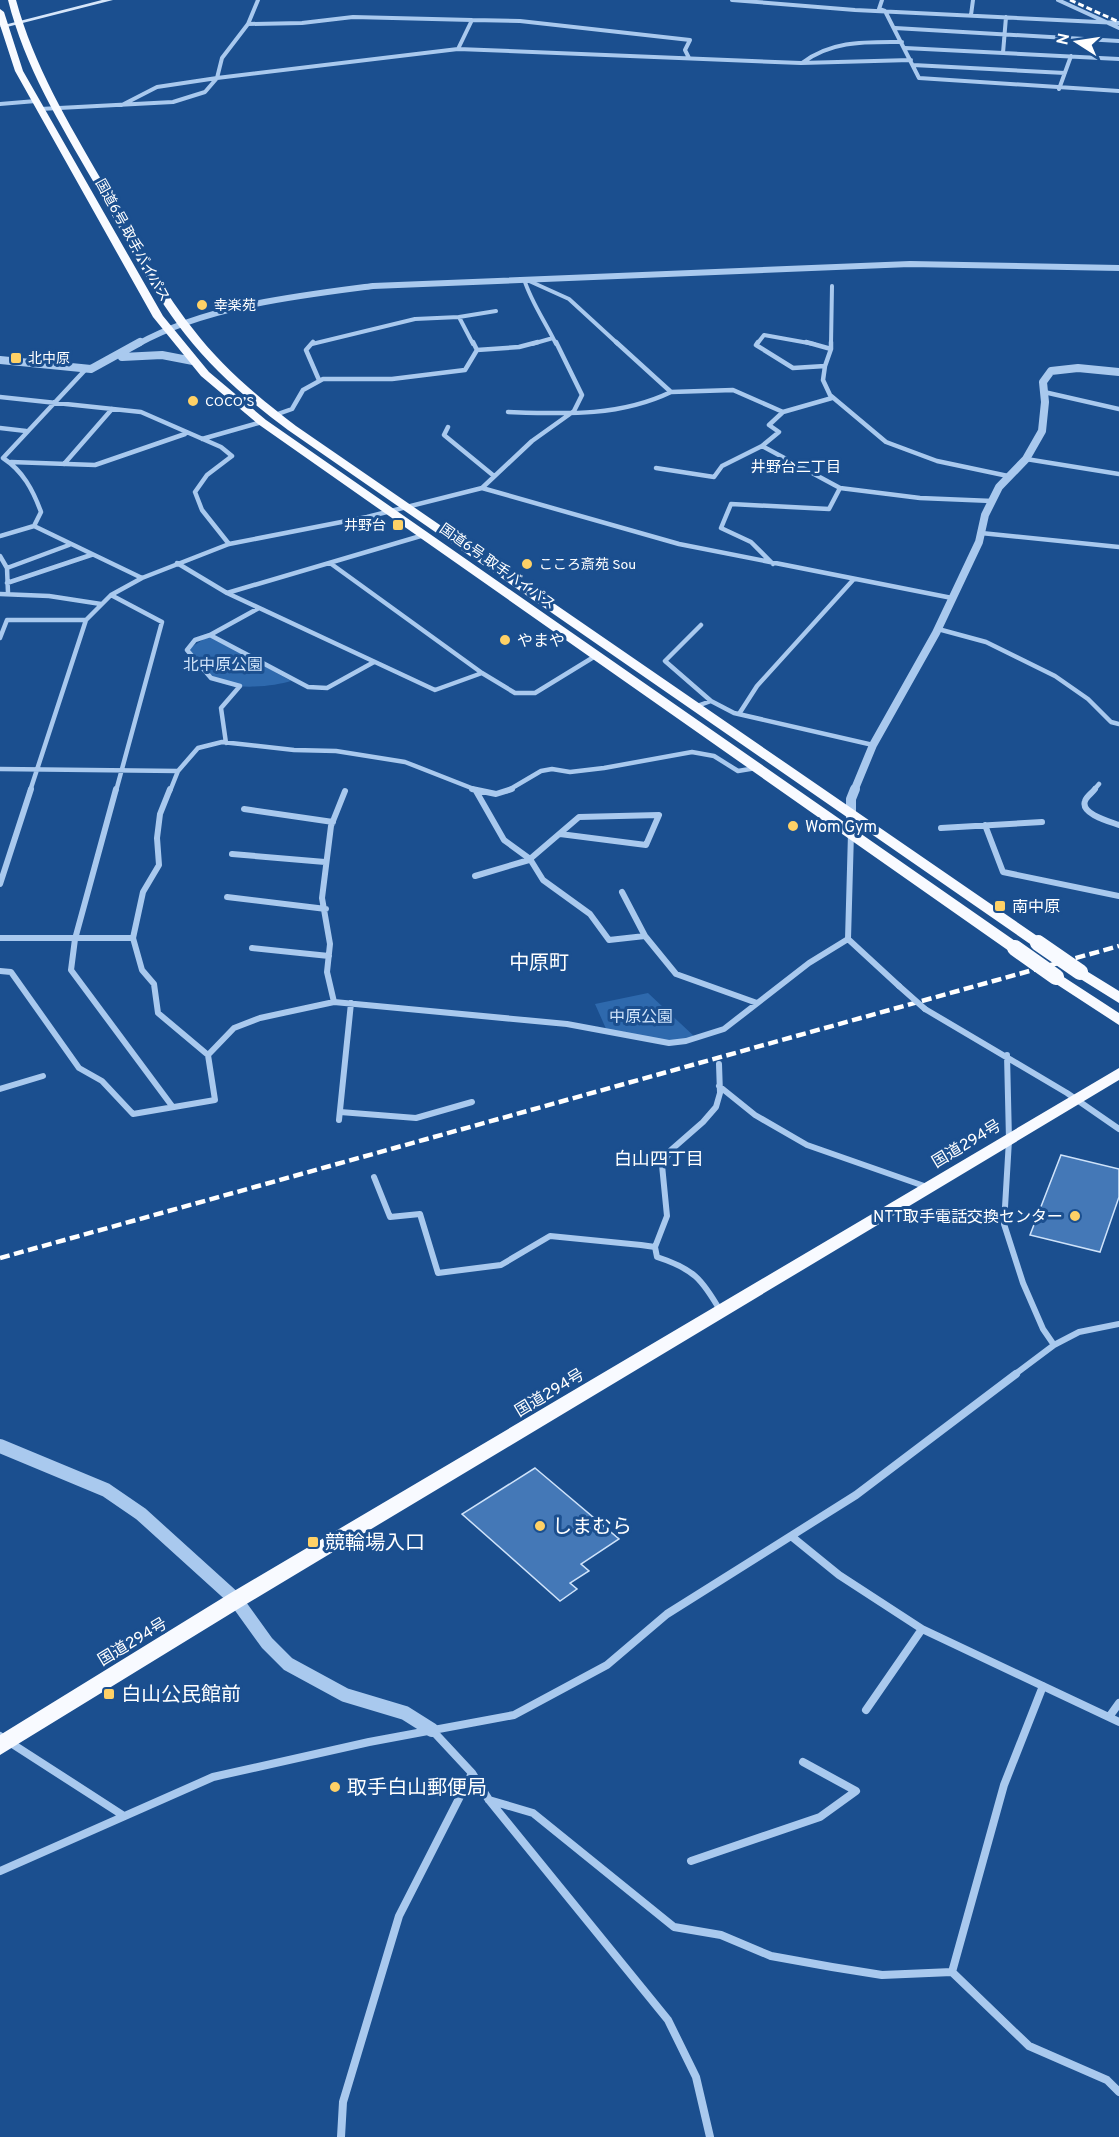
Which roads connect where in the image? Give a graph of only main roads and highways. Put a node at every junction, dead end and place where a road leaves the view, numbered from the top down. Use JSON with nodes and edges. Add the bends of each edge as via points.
{"nodes":[{"id":1,"x":12,"y":0,"type":"edge"},
{"id":2,"x":110,"y":0,"type":"edge"},
{"id":3,"x":0,"y":12,"type":"edge"},
{"id":4,"x":17,"y":23,"type":"junction"},
{"id":5,"x":2,"y":26,"type":"edge"},
{"id":6,"x":1119,"y":998,"type":"edge"},
{"id":7,"x":1119,"y":1020,"type":"edge"},
{"id":8,"x":1119,"y":1073,"type":"edge"},
{"id":9,"x":2,"y":1741,"type":"edge"}],
"edges":[{"from":1,"to":4,"type":"highway","name":"国道6号 取手バイパス"},
{"from":2,"to":4,"type":"main road"},
{"from":3,"to":5,"type":"highway","name":"国道6号 取手バイパス"},
{"from":4,"to":5,"type":"main road"},
{"from":4,"to":6,"type":"highway","name":"国道6号 取手バイパス","bridge":true,"via":[[36,72],[182,323],[222,370],[275,416]]},
{"from":5,"to":7,"type":"highway","name":"国道6号 取手バイパス","bridge":true,"via":[[19,71],[167,329],[193,361],[235,401]]},
{"from":8,"to":9,"type":"highway","name":"国道294号"}]}
